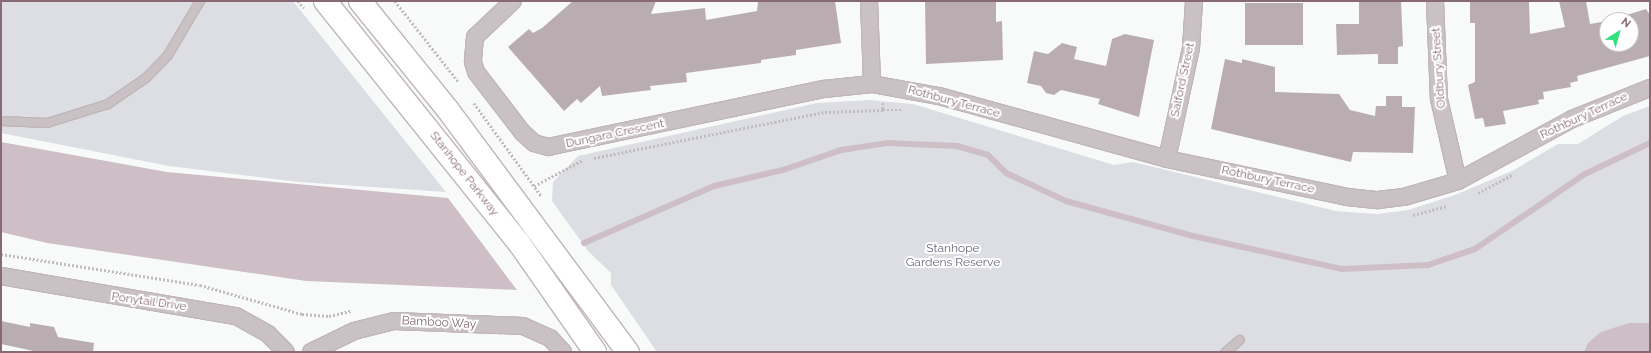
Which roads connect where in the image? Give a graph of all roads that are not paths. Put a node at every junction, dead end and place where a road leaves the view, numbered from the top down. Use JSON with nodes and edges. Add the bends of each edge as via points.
{"nodes":[{"id":1,"x":200,"y":1,"type":"edge"},
{"id":2,"x":325,"y":1,"type":"edge"},
{"id":3,"x":360,"y":1,"type":"edge"},
{"id":4,"x":513,"y":1,"type":"edge"},
{"id":5,"x":870,"y":1,"type":"edge"},
{"id":6,"x":1194,"y":1,"type":"edge"},
{"id":7,"x":1435,"y":1,"type":"edge"},
{"id":8,"x":872,"y":84,"type":"junction"},
{"id":9,"x":1650,"y":88,"type":"edge"},
{"id":10,"x":1,"y":121,"type":"edge"},
{"id":11,"x":1167,"y":159,"type":"junction"},
{"id":12,"x":1458,"y":181,"type":"junction"},
{"id":13,"x":1,"y":276,"type":"edge"},
{"id":14,"x":1240,"y":340,"type":"dead end"},
{"id":15,"x":286,"y":352,"type":"edge"},
{"id":16,"x":311,"y":352,"type":"edge"},
{"id":17,"x":563,"y":352,"type":"edge"},
{"id":18,"x":595,"y":352,"type":"edge"},
{"id":19,"x":628,"y":352,"type":"edge"},
{"id":20,"x":1226,"y":352,"type":"edge"}],
"edges":[{"from":1,"to":10,"type":"lane","via":[[165,59],[146,78],[108,104],[47,123]]},
{"from":2,"to":18,"type":"main road","name":"Stanhope Parkway","via":[[519,244]]},
{"from":3,"to":19,"type":"main road","name":"Stanhope Parkway","via":[[448,110]]},
{"from":4,"to":8,"type":"street","name":"Dungara Crescent","via":[[475,37],[473,62],[476,72],[524,133],[534,143],[548,147],[824,89]]},
{"from":5,"to":8,"type":"street"},
{"from":6,"to":11,"type":"street","name":"Salford Street","via":[[1191,48]]},
{"from":7,"to":12,"type":"street","name":"Oldbury Street","via":[[1439,99]]},
{"from":8,"to":11,"type":"street","name":"Rothbury Terrace","via":[[939,96]]},
{"from":9,"to":12,"type":"street","name":"Rothbury Terrace","via":[[1572,119]]},
{"from":11,"to":12,"type":"street","name":"Rothbury Terrace","via":[[1347,197],[1378,200],[1404,197]]},
{"from":13,"to":15,"type":"street","name":"Ponytail Drive","via":[[236,316],[268,334]]},
{"from":14,"to":20,"type":"lane"},
{"from":16,"to":17,"type":"street","name":"Bamboo Way","via":[[354,331],[394,321],[523,326],[550,338]]}]}
